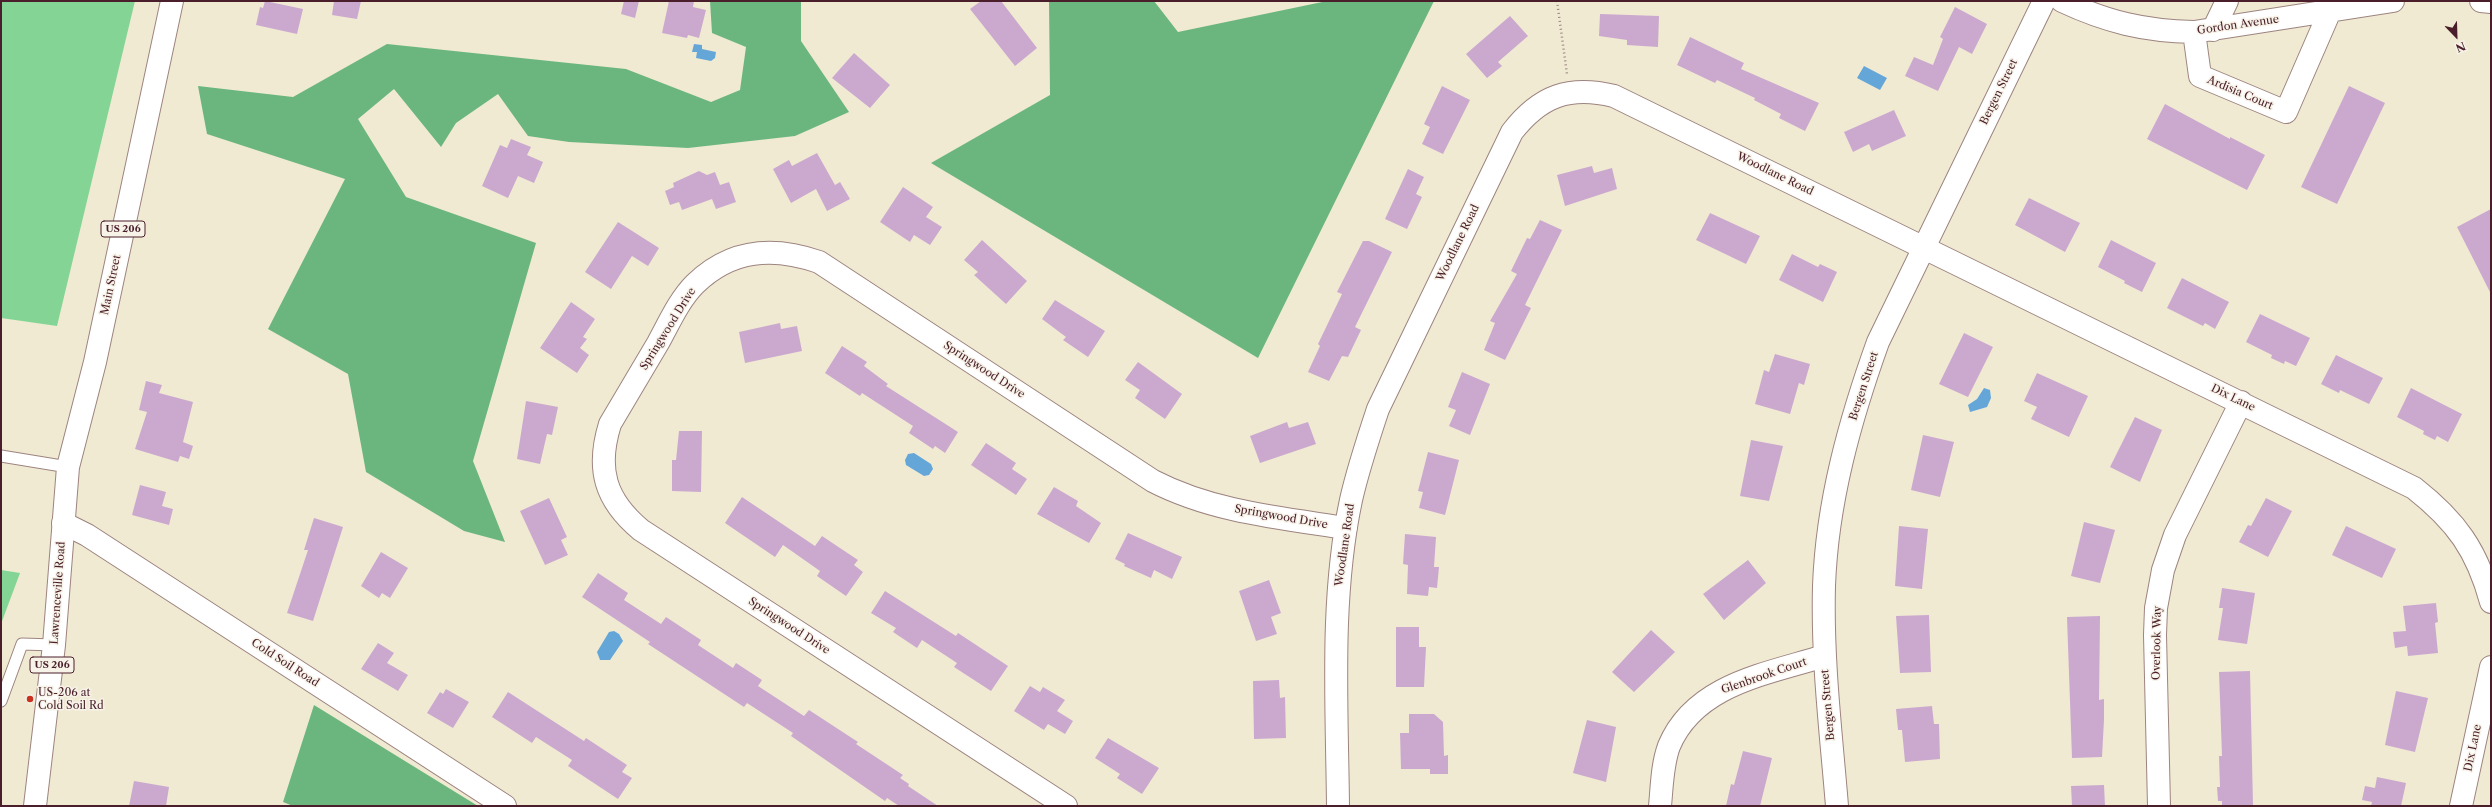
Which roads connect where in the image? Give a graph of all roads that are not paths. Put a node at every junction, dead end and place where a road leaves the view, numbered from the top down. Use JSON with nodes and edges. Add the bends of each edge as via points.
{"nodes":[{"id":1,"x":172,"y":1,"type":"edge"},
{"id":2,"x":2044,"y":1,"type":"edge"},
{"id":3,"x":2062,"y":1,"type":"edge"},
{"id":4,"x":2227,"y":1,"type":"edge"},
{"id":5,"x":2393,"y":1,"type":"edge"},
{"id":6,"x":2481,"y":1,"type":"edge"},
{"id":7,"x":2491,"y":2,"type":"edge"},
{"id":8,"x":2330,"y":11,"type":"junction"},
{"id":9,"x":2203,"y":31,"type":"junction"},
{"id":10,"x":1924,"y":247,"type":"junction"},
{"id":11,"x":2241,"y":402,"type":"junction"},
{"id":12,"x":1,"y":456,"type":"edge"},
{"id":13,"x":68,"y":467,"type":"junction"},
{"id":14,"x":63,"y":523,"type":"junction"},
{"id":15,"x":1346,"y":528,"type":"junction"},
{"id":16,"x":2491,"y":602,"type":"edge"},
{"id":17,"x":54,"y":645,"type":"junction"},
{"id":18,"x":1824,"y":656,"type":"junction"},
{"id":19,"x":2491,"y":667,"type":"edge"},
{"id":20,"x":1,"y":701,"type":"edge"},
{"id":21,"x":34,"y":806,"type":"edge"},
{"id":22,"x":505,"y":806,"type":"edge"},
{"id":23,"x":1066,"y":806,"type":"edge"},
{"id":24,"x":1338,"y":806,"type":"edge"},
{"id":25,"x":1660,"y":806,"type":"edge"},
{"id":26,"x":1837,"y":806,"type":"edge"},
{"id":27,"x":2159,"y":806,"type":"edge"},
{"id":28,"x":2461,"y":806,"type":"edge"}],
"edges":[{"from":1,"to":13,"type":"main road","name":"Main Street","number":"US 206","via":[[95,362]]},
{"from":2,"to":10,"type":"main road","name":"Bergen Street"},
{"from":3,"to":9,"type":"main road","name":"Gordon Avenue","via":[[2094,16],[2128,26],[2162,31]]},
{"from":4,"to":9,"type":"main road"},
{"from":5,"to":8,"type":"main road","name":"Gordon Avenue"},
{"from":6,"to":7,"type":"main road"},
{"from":8,"to":9,"type":"main road","name":"Gordon Avenue"},
{"from":8,"to":9,"type":"main road","name":"Ardisia Court","via":[[2286,112],[2200,76]]},
{"from":10,"to":11,"type":"main road","name":"Dix Lane"},
{"from":10,"to":15,"type":"main road","name":"Woodlane Road","via":[[1614,96],[1595,91],[1557,95],[1525,116],[1512,132],[1378,409],[1362,454]]},
{"from":10,"to":18,"type":"main road","name":"Bergen Street","via":[[1878,342],[1860,391],[1843,454],[1831,519],[1824,584]]},
{"from":11,"to":16,"type":"main road","name":"Dix Lane","via":[[2414,488],[2438,506],[2472,549]]},
{"from":11,"to":27,"type":"main road","name":"Overlook Way","via":[[2175,535],[2163,570],[2156,608],[2155,635]]},
{"from":12,"to":13,"type":"lane"},
{"from":13,"to":14,"type":"main road","name":"Main Street","number":"US 206"},
{"from":14,"to":17,"type":"main road","name":"Lawrenceville Road","number":"US 206"},
{"from":14,"to":22,"type":"main road","name":"Cold Soil Road","via":[[87,535]]},
{"from":15,"to":23,"type":"main road","name":"Springwood Drive","via":[[1211,505],[1179,495],[1159,485],[812,260],[774,251],[752,253],[713,269],[695,285],[681,303],[610,424],[604,444],[603,466],[607,486],[615,503],[641,530]]},
{"from":15,"to":24,"type":"main road","name":"Woodlane Road","via":[[1339,587],[1336,651]]},
{"from":17,"to":20,"type":"lane","via":[[22,644]]},
{"from":17,"to":21,"type":"main road","name":"Lawrenceville Road","number":"US 206"},
{"from":18,"to":25,"type":"main road","name":"Glenbrook Court","via":[[1727,686],[1696,706],[1680,725],[1669,746],[1663,768]]},
{"from":18,"to":26,"type":"main road","name":"Bergen Street"},
{"from":19,"to":28,"type":"main road","name":"Dix Lane"}]}
